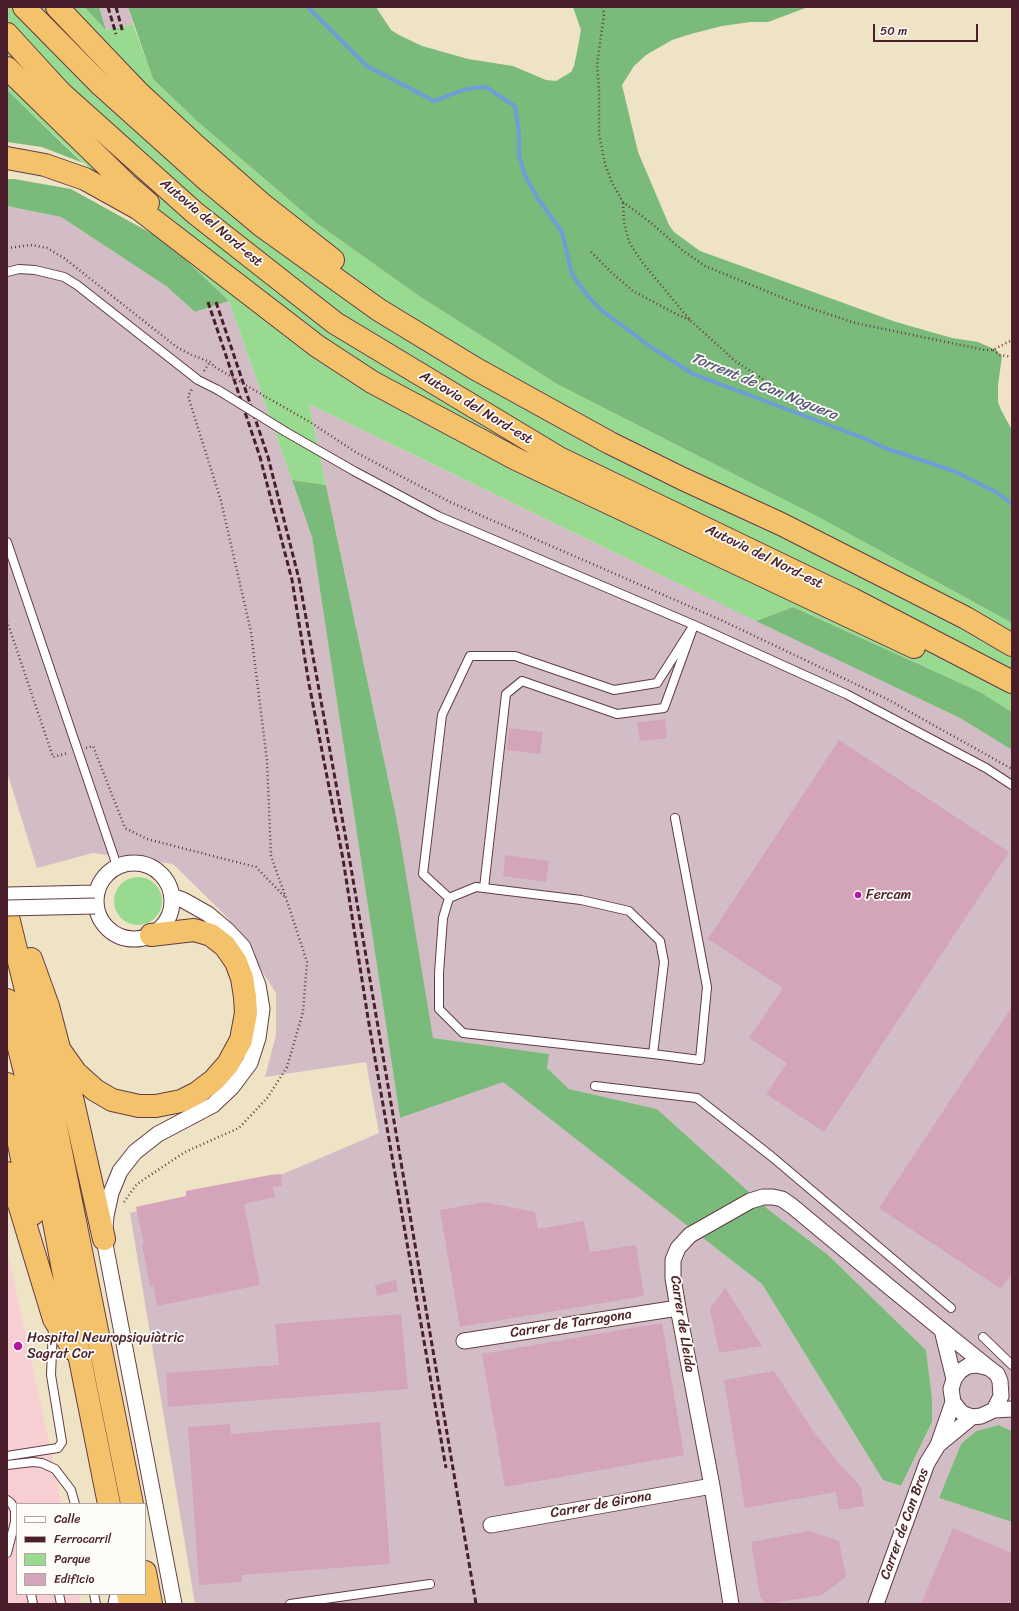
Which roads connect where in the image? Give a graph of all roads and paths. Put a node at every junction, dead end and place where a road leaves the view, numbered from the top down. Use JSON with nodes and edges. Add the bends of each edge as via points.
{"nodes":[{"id":1,"x":24,"y":7,"type":"edge"},
{"id":2,"x":57,"y":7,"type":"edge"},
{"id":3,"x":603,"y":7,"type":"edge"},
{"id":4,"x":7,"y":34,"type":"edge"},
{"id":5,"x":7,"y":68,"type":"edge"},
{"id":6,"x":7,"y":158,"type":"edge"},
{"id":7,"x":623,"y":202,"type":"junction"},
{"id":8,"x":591,"y":252,"type":"dead end"},
{"id":9,"x":7,"y":272,"type":"edge"},
{"id":10,"x":690,"y":320,"type":"junction"},
{"id":11,"x":1012,"y":340,"type":"edge"},
{"id":12,"x":993,"y":350,"type":"junction"},
{"id":13,"x":1012,"y":357,"type":"edge"},
{"id":14,"x":210,"y":362,"type":"dead end"},
{"id":15,"x":215,"y":367,"type":"dead end"},
{"id":16,"x":198,"y":380,"type":"junction"},
{"id":17,"x":780,"y":390,"type":"dead end"},
{"id":18,"x":576,"y":424,"type":"junction"},
{"id":19,"x":516,"y":459,"type":"junction"},
{"id":20,"x":7,"y":542,"type":"edge"},
{"id":21,"x":7,"y":621,"type":"edge"},
{"id":22,"x":694,"y":625,"type":"junction"},
{"id":23,"x":1012,"y":645,"type":"edge"},
{"id":24,"x":1012,"y":682,"type":"edge"},
{"id":25,"x":1012,"y":699,"type":"edge"},
{"id":26,"x":78,"y":750,"type":"junction"},
{"id":27,"x":1012,"y":769,"type":"edge"},
{"id":28,"x":1012,"y":785,"type":"edge"},
{"id":29,"x":676,"y":818,"type":"dead end"},
{"id":30,"x":117,"y":866,"type":"junction"},
{"id":31,"x":484,"y":888,"type":"junction"},
{"id":32,"x":7,"y":895,"type":"edge"},
{"id":33,"x":172,"y":896,"type":"junction"},
{"id":34,"x":449,"y":898,"type":"junction"},
{"id":35,"x":95,"y":900,"type":"junction"},
{"id":36,"x":7,"y":902,"type":"edge"},
{"id":37,"x":7,"y":908,"type":"edge"},
{"id":38,"x":7,"y":913,"type":"edge"},
{"id":39,"x":151,"y":935,"type":"junction"},
{"id":40,"x":7,"y":1000,"type":"edge"},
{"id":41,"x":58,"y":1048,"type":"junction"},
{"id":42,"x":654,"y":1054,"type":"junction"},
{"id":43,"x":7,"y":1084,"type":"edge"},
{"id":44,"x":595,"y":1086,"type":"dead end"},
{"id":45,"x":7,"y":1174,"type":"edge"},
{"id":46,"x":104,"y":1238,"type":"junction"},
{"id":47,"x":40,"y":1275,"type":"junction"},
{"id":48,"x":678,"y":1308,"type":"junction"},
{"id":49,"x":951,"y":1308,"type":"dead end"},
{"id":50,"x":54,"y":1319,"type":"junction"},
{"id":51,"x":942,"y":1330,"type":"junction"},
{"id":52,"x":983,"y":1338,"type":"dead end"},
{"id":53,"x":464,"y":1341,"type":"dead end"},
{"id":54,"x":80,"y":1359,"type":"junction"},
{"id":55,"x":1012,"y":1365,"type":"edge"},
{"id":56,"x":989,"y":1368,"type":"junction"},
{"id":57,"x":954,"y":1379,"type":"junction"},
{"id":58,"x":1006,"y":1385,"type":"edge"},
{"id":59,"x":953,"y":1402,"type":"junction"},
{"id":60,"x":1012,"y":1409,"type":"edge"},
{"id":61,"x":994,"y":1410,"type":"junction"},
{"id":62,"x":972,"y":1417,"type":"junction"},
{"id":63,"x":938,"y":1445,"type":"junction"},
{"id":64,"x":7,"y":1456,"type":"edge"},
{"id":65,"x":7,"y":1465,"type":"edge"},
{"id":66,"x":712,"y":1486,"type":"junction"},
{"id":67,"x":12,"y":1503,"type":"edge"},
{"id":68,"x":74,"y":1503,"type":"edge"},
{"id":69,"x":110,"y":1503,"type":"edge"},
{"id":70,"x":132,"y":1503,"type":"edge"},
{"id":71,"x":491,"y":1525,"type":"dead end"},
{"id":72,"x":15,"y":1534,"type":"edge"},
{"id":73,"x":7,"y":1553,"type":"edge"},
{"id":74,"x":146,"y":1577,"type":"edge"},
{"id":75,"x":430,"y":1584,"type":"dead end"},
{"id":76,"x":151,"y":1604,"type":"edge"},
{"id":77,"x":174,"y":1604,"type":"edge"},
{"id":78,"x":290,"y":1604,"type":"edge"},
{"id":79,"x":731,"y":1604,"type":"edge"},
{"id":80,"x":876,"y":1604,"type":"edge"}],
"edges":[{"from":1,"to":18,"type":"highway","via":[[154,135],[262,226],[379,310],[476,369]]},
{"from":2,"to":18,"type":"highway","via":[[138,92],[195,146],[264,205],[345,269]]},
{"from":3,"to":7,"type":"path","via":[[597,65],[599,134],[605,164]]},
{"from":4,"to":24,"type":"highway","name":"Autovia del Nord-est","via":[[61,93],[195,213],[335,323],[560,458],[852,599]]},
{"from":5,"to":19,"type":"highway","via":[[126,184],[194,242],[369,370]]},
{"from":6,"to":19,"type":"highway","via":[[45,165],[85,179],[139,209],[317,346],[372,382]]},
{"from":7,"to":10,"type":"path","via":[[624,222],[630,242],[642,262]]},
{"from":7,"to":12,"type":"path","via":[[695,260],[729,277],[798,304],[855,322]]},
{"from":8,"to":10,"type":"path","via":[[633,291]]},
{"from":9,"to":16,"type":"lane","via":[[19,269],[35,270],[64,277]]},
{"from":10,"to":17,"type":"path","via":[[735,361]]},
{"from":11,"to":12,"type":"path"},
{"from":12,"to":13,"type":"path","via":[[1000,355]]},
{"from":14,"to":16,"type":"path"},
{"from":15,"to":27,"type":"path","bridge":true,"via":[[310,422],[357,453],[450,502],[729,623],[887,699]]},
{"from":16,"to":22,"type":"lane","bridge":true,"via":[[354,471],[438,516]]},
{"from":16,"to":26,"type":"path","via":[[188,396],[221,501],[251,632],[267,761],[272,856],[286,898],[256,867],[147,839],[125,828],[93,746]]},
{"from":18,"to":23,"type":"highway","via":[[966,618]]},
{"from":19,"to":25,"type":"highway","via":[[936,658]]},
{"from":20,"to":26,"type":"lane"},
{"from":21,"to":26,"type":"path","via":[[53,757]]},
{"from":22,"to":28,"type":"lane","via":[[846,694],[986,768]]},
{"from":22,"to":31,"type":"lane","via":[[664,708],[617,714],[522,680],[506,694]]},
{"from":22,"to":34,"type":"lane","via":[[656,683],[614,690],[515,656],[470,656],[442,716],[423,874]]},
{"from":26,"to":30,"type":"lane"},
{"from":29,"to":42,"type":"lane","via":[[707,987],[700,1060]]},
{"from":30,"to":33,"type":"street","via":[[130,862],[155,869],[166,881]]},
{"from":30,"to":35,"type":"street","via":[[102,878]]},
{"from":31,"to":34,"type":"lane","via":[[476,887]]},
{"from":31,"to":42,"type":"lane","via":[[580,900],[629,911],[655,936],[660,941],[664,962]]},
{"from":32,"to":35,"type":"street"},
{"from":33,"to":39,"type":"street","via":[[171,914],[167,922]]},
{"from":33,"to":46,"type":"street","via":[[208,914],[243,947],[258,985],[262,1009],[258,1038],[250,1062],[232,1086],[213,1105],[158,1134],[135,1152],[120,1171],[111,1193]]},
{"from":34,"to":42,"type":"lane","via":[[443,918],[439,1009],[463,1033]]},
{"from":35,"to":37,"type":"street","bridge":true},
{"from":35,"to":39,"type":"street","via":[[101,920],[111,932],[130,939],[141,939]]},
{"from":36,"to":41,"type":"highway","via":[[48,1006]]},
{"from":38,"to":70,"type":"highway","via":[[39,1043]]},
{"from":39,"to":41,"type":"highway","via":[[194,930],[211,936],[225,946],[236,962],[242,978],[246,1013],[241,1040],[228,1064],[214,1080],[181,1101],[156,1106],[139,1106],[112,1100],[95,1090],[76,1073]]},
{"from":40,"to":54,"type":"highway","via":[[27,1080]]},
{"from":41,"to":46,"type":"highway"},
{"from":43,"to":47,"type":"highway","via":[[32,1205]]},
{"from":44,"to":49,"type":"lane","via":[[697,1098],[771,1156]]},
{"from":45,"to":47,"type":"highway","via":[[20,1207]]},
{"from":46,"to":77,"type":"street"},
{"from":47,"to":50,"type":"highway"},
{"from":48,"to":51,"type":"street","name":"Carrer de Lleida","via":[[673,1278],[673,1260],[678,1248],[690,1235],[750,1201],[773,1197],[782,1199],[792,1206]]},
{"from":48,"to":53,"type":"street","name":"Carrer de Tarragona"},
{"from":48,"to":66,"type":"street","name":"Carrer de Lleida"},
{"from":50,"to":54,"type":"highway"},
{"from":50,"to":64,"type":"lane","via":[[51,1375],[62,1442],[58,1448]]},
{"from":51,"to":56,"type":"street","name":"Carrer de Lleida"},
{"from":51,"to":57,"type":"street"},
{"from":52,"to":55,"type":"lane"},
{"from":54,"to":69,"type":"highway"},
{"from":56,"to":57,"type":"street","via":[[968,1366]]},
{"from":56,"to":58,"type":"street"},
{"from":57,"to":59,"type":"street","via":[[951,1389]]},
{"from":58,"to":61,"type":"street"},
{"from":59,"to":62,"type":"street","via":[[960,1411]]},
{"from":59,"to":63,"type":"street","name":"Carrer de Can Bros"},
{"from":60,"to":61,"type":"street"},
{"from":61,"to":62,"type":"street"},
{"from":62,"to":63,"type":"street","name":"Carrer de Can Bros"},
{"from":63,"to":80,"type":"street","name":"Carrer de Can Bros","via":[[926,1463]]},
{"from":65,"to":68,"type":"lane","via":[[42,1462],[55,1469],[72,1490]]},
{"from":66,"to":71,"type":"street","name":"Carrer de Girona"},
{"from":66,"to":79,"type":"street","name":"Carrer de Lleida"},
{"from":67,"to":72,"type":"lane","via":[[15,1510]]},
{"from":72,"to":73,"type":"lane"},
{"from":74,"to":76,"type":"highway"},
{"from":75,"to":78,"type":"lane"}]}
